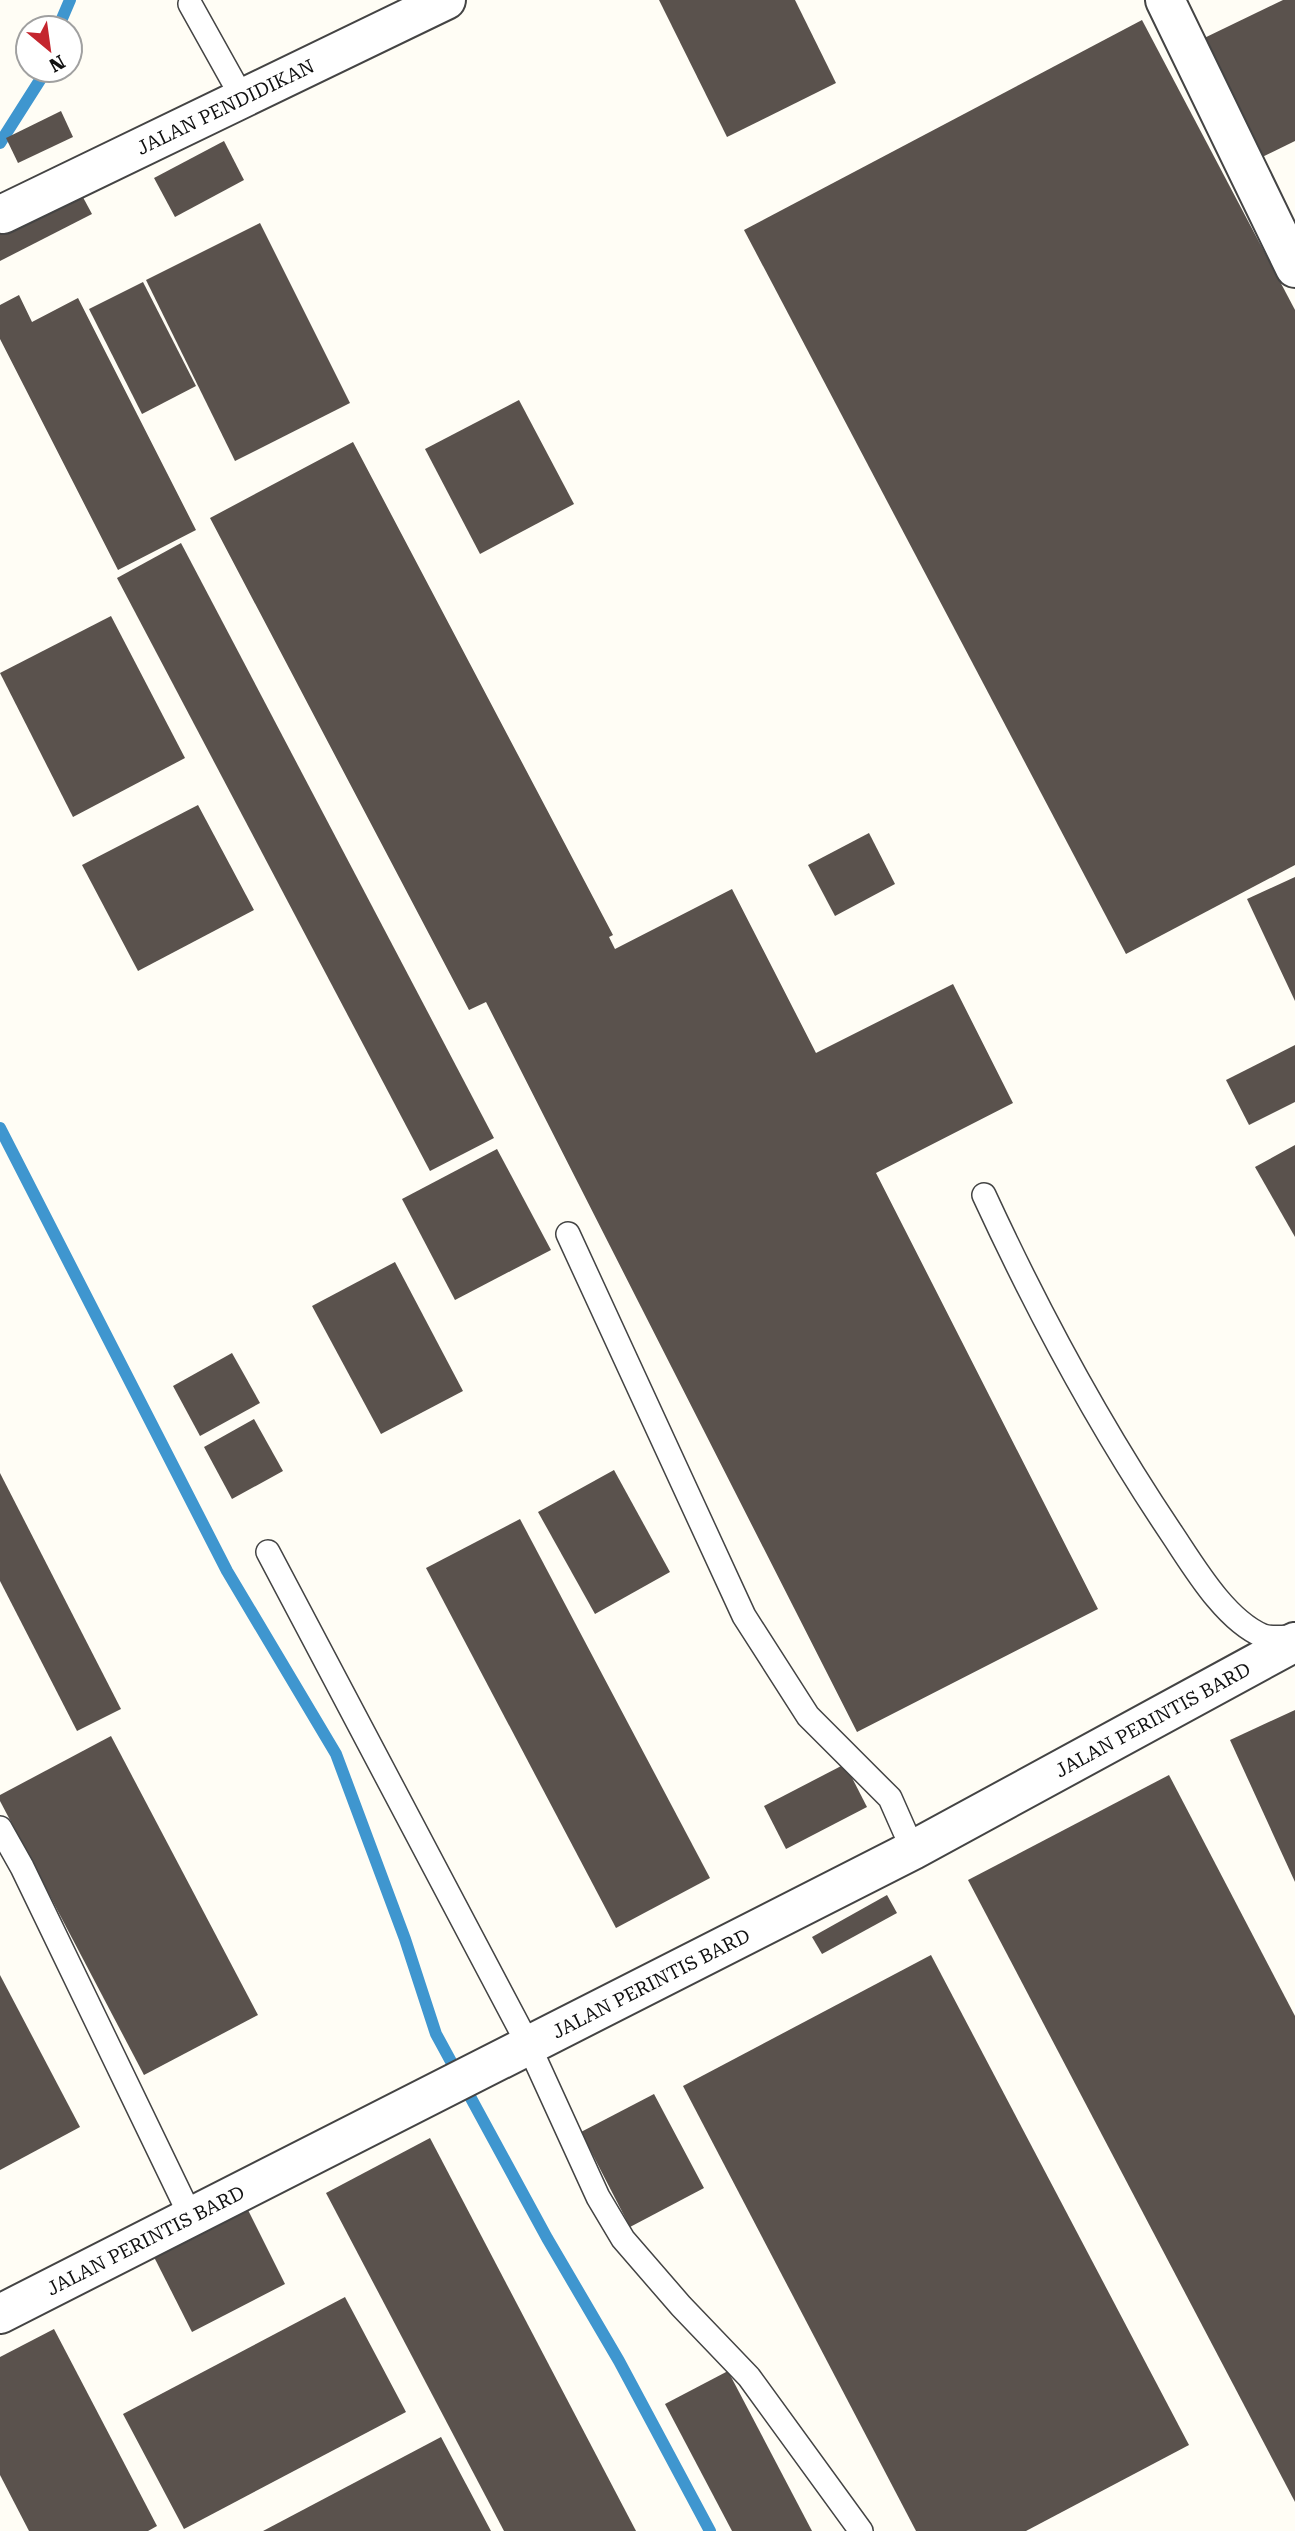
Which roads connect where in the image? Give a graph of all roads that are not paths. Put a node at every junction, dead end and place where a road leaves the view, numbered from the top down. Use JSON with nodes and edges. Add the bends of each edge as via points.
{"nodes":[{"id":1,"x":446,"y":0,"type":"edge"},
{"id":2,"x":1165,"y":0,"type":"edge"},
{"id":3,"x":190,"y":4,"type":"dead end"},
{"id":4,"x":243,"y":99,"type":"junction"},
{"id":5,"x":3,"y":214,"type":"dead end"},
{"id":6,"x":1295,"y":268,"type":"edge"},
{"id":7,"x":984,"y":1195,"type":"dead end"},
{"id":8,"x":568,"y":1234,"type":"dead end"},
{"id":9,"x":268,"y":1552,"type":"dead end"},
{"id":10,"x":1295,"y":1637,"type":"edge"},
{"id":11,"x":1295,"y":1642,"type":"edge"},
{"id":12,"x":0,"y":1828,"type":"edge"},
{"id":13,"x":913,"y":1850,"type":"junction"},
{"id":14,"x":529,"y":2046,"type":"junction"},
{"id":15,"x":191,"y":2217,"type":"junction"},
{"id":16,"x":0,"y":2314,"type":"edge"},
{"id":17,"x":861,"y":2531,"type":"edge"}],
"edges":[{"from":1,"to":4,"type":"street","name":"JALAN PENDIDIKAN"},
{"from":2,"to":6,"type":"street"},
{"from":3,"to":4,"type":"lane"},
{"from":4,"to":5,"type":"street","name":"JALAN PENDIDIKAN"},
{"from":7,"to":10,"type":"lane","via":[[1016,1266],[1131,1472],[1200,1577],[1235,1617],[1265,1637]]},
{"from":8,"to":13,"type":"lane","via":[[744,1616],[808,1716],[890,1798]]},
{"from":9,"to":14,"type":"lane"},
{"from":11,"to":13,"type":"street","name":"JALAN PERINTIS BARD"},
{"from":12,"to":15,"type":"lane"},
{"from":13,"to":14,"type":"street","name":"JALAN PERINTIS BARD"},
{"from":14,"to":15,"type":"street","name":"JALAN PERINTIS BARD"},
{"from":14,"to":17,"type":"lane","via":[[598,2197],[623,2239],[749,2377]]},
{"from":15,"to":16,"type":"street","name":"JALAN PERINTIS BARD"}]}
